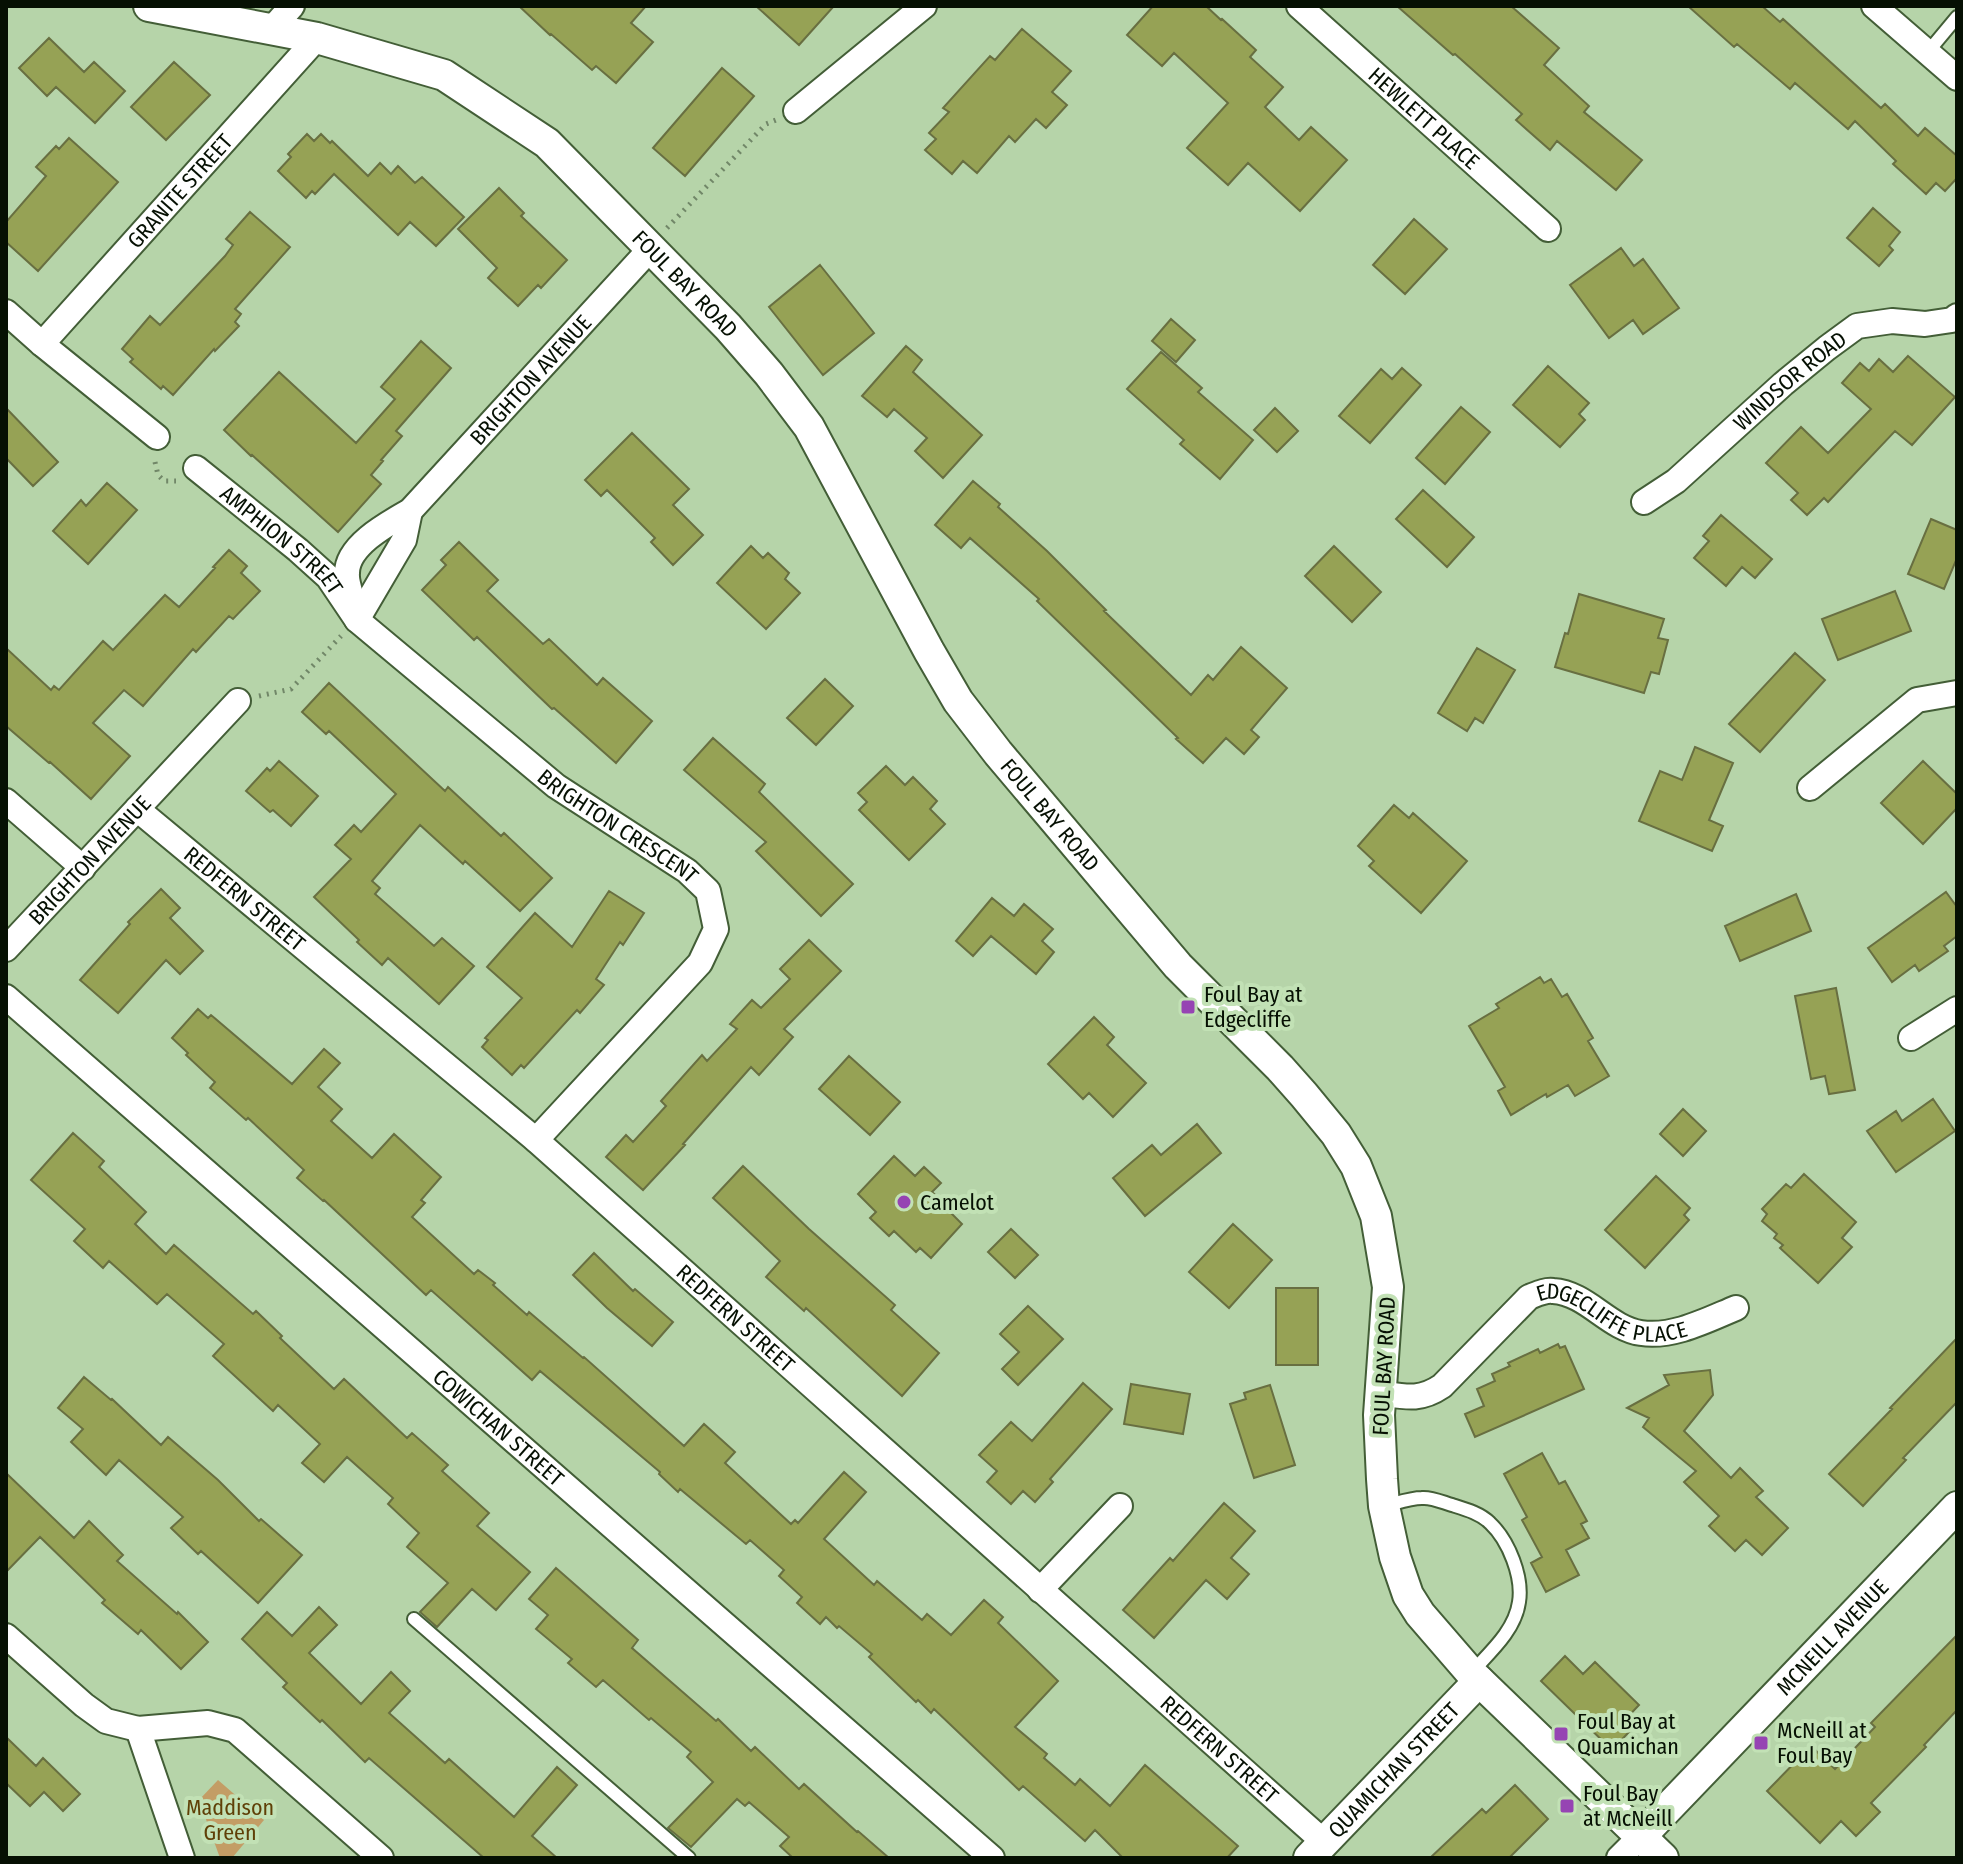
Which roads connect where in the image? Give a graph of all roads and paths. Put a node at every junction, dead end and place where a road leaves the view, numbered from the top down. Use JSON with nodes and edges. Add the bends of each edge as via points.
{"nodes":[{"id":1,"x":149,"y":6,"type":"edge"},
{"id":2,"x":292,"y":6,"type":"edge"},
{"id":3,"x":924,"y":6,"type":"edge"},
{"id":4,"x":1299,"y":6,"type":"edge"},
{"id":5,"x":1874,"y":6,"type":"edge"},
{"id":6,"x":1957,"y":17,"type":"edge"},
{"id":7,"x":270,"y":31,"type":"junction"},
{"id":8,"x":317,"y":38,"type":"junction"},
{"id":9,"x":1927,"y":53,"type":"junction"},
{"id":10,"x":1957,"y":78,"type":"edge"},
{"id":11,"x":796,"y":111,"type":"joint"},
{"id":12,"x":1548,"y":229,"type":"dead end"},
{"id":13,"x":652,"y":247,"type":"junction"},
{"id":14,"x":6,"y":312,"type":"edge"},
{"id":15,"x":1957,"y":316,"type":"edge"},
{"id":16,"x":42,"y":344,"type":"junction"},
{"id":17,"x":157,"y":437,"type":"joint"},
{"id":18,"x":196,"y":468,"type":"joint"},
{"id":19,"x":1644,"y":502,"type":"dead end"},
{"id":20,"x":410,"y":511,"type":"junction"},
{"id":21,"x":357,"y":620,"type":"junction"},
{"id":22,"x":1957,"y":693,"type":"edge"},
{"id":23,"x":238,"y":701,"type":"joint"},
{"id":24,"x":1810,"y":788,"type":"dead end"},
{"id":25,"x":6,"y":801,"type":"edge"},
{"id":26,"x":137,"y":809,"type":"junction"},
{"id":27,"x":83,"y":868,"type":"junction"},
{"id":28,"x":6,"y":949,"type":"edge"},
{"id":29,"x":6,"y":997,"type":"edge"},
{"id":30,"x":1957,"y":1009,"type":"edge"},
{"id":31,"x":1911,"y":1038,"type":"dead end"},
{"id":32,"x":536,"y":1140,"type":"junction"},
{"id":33,"x":1736,"y":1308,"type":"dead end"},
{"id":34,"x":1380,"y":1393,"type":"junction"},
{"id":35,"x":1120,"y":1506,"type":"dead end"},
{"id":36,"x":1384,"y":1506,"type":"junction"},
{"id":37,"x":1957,"y":1507,"type":"edge"},
{"id":38,"x":1040,"y":1590,"type":"junction"},
{"id":39,"x":414,"y":1619,"type":"dead end"},
{"id":40,"x":6,"y":1636,"type":"edge"},
{"id":41,"x":1475,"y":1677,"type":"junction"},
{"id":42,"x":138,"y":1729,"type":"junction"},
{"id":43,"x":1641,"y":1836,"type":"junction"},
{"id":44,"x":1314,"y":1853,"type":"edge"},
{"id":45,"x":182,"y":1858,"type":"edge"},
{"id":46,"x":381,"y":1858,"type":"edge"},
{"id":47,"x":689,"y":1858,"type":"edge"},
{"id":48,"x":992,"y":1858,"type":"edge"},
{"id":49,"x":1619,"y":1858,"type":"edge"},
{"id":50,"x":1663,"y":1858,"type":"edge"}],
"edges":[{"from":1,"to":7,"type":"street","name":"FOUL BAY ROAD"},
{"from":2,"to":7,"type":"street"},
{"from":3,"to":11,"type":"street"},
{"from":4,"to":12,"type":"street","name":"HEWLETT PLACE"},
{"from":5,"to":9,"type":"street"},
{"from":6,"to":9,"type":"lane"},
{"from":7,"to":8,"type":"street","name":"FOUL BAY ROAD"},
{"from":8,"to":13,"type":"street","name":"FOUL BAY ROAD","via":[[444,75],[547,143]]},
{"from":8,"to":16,"type":"street","name":"GRANITE STREET"},
{"from":9,"to":10,"type":"street"},
{"from":11,"to":13,"type":"path","via":[[766,124]]},
{"from":13,"to":20,"type":"street","name":"BRIGHTON AVENUE"},
{"from":13,"to":34,"type":"street","name":"FOUL BAY ROAD","via":[[769,374],[809,427],[929,651],[998,753],[1178,966],[1280,1068],[1336,1134],[1376,1216],[1388,1287]]},
{"from":14,"to":16,"type":"street"},
{"from":15,"to":19,"type":"street","name":"WINDSOR ROAD","via":[[1925,324],[1857,326],[1783,384],[1676,481]]},
{"from":16,"to":17,"type":"street"},
{"from":17,"to":18,"type":"path","via":[[154,458],[164,481],[174,482]]},
{"from":18,"to":21,"type":"street","name":"AMPHION STREET","via":[[328,577]]},
{"from":20,"to":21,"type":"street","name":"BRIGHTON AVENUE","via":[[404,540]]},
{"from":20,"to":21,"type":"street","name":"BRIGHTON AVENUE","via":[[386,524],[353,555],[346,572]]},
{"from":21,"to":23,"type":"path","via":[[291,689]]},
{"from":21,"to":32,"type":"street","name":"BRIGHTON CRESCENT","via":[[556,786],[687,871],[708,891],[716,929],[700,963]]},
{"from":22,"to":24,"type":"street","via":[[1917,700]]},
{"from":23,"to":26,"type":"street","name":"BRIGHTON AVENUE"},
{"from":25,"to":27,"type":"street"},
{"from":26,"to":27,"type":"street","name":"BRIGHTON AVENUE"},
{"from":26,"to":32,"type":"street","name":"REDFERN STREET"},
{"from":27,"to":28,"type":"street","name":"BRIGHTON AVENUE"},
{"from":29,"to":48,"type":"street","name":"COWICHAN STREET"},
{"from":30,"to":31,"type":"street"},
{"from":32,"to":38,"type":"street","name":"REDFERN STREET"},
{"from":33,"to":34,"type":"street","name":"EDGECLIFFE PLACE","via":[[1678,1330],[1641,1333],[1615,1324],[1568,1294],[1544,1291],[1529,1297],[1430,1394]]},
{"from":34,"to":36,"type":"street","name":"FOUL BAY ROAD"},
{"from":35,"to":38,"type":"street"},
{"from":36,"to":41,"type":"street","name":"FOUL BAY ROAD","via":[[1408,1595]]},
{"from":36,"to":41,"type":"lane","via":[[1438,1500],[1474,1512],[1503,1539],[1518,1576],[1519,1602],[1504,1636]]},
{"from":37,"to":43,"type":"street","name":"MCNEILL AVENUE"},
{"from":38,"to":44,"type":"street","name":"REDFERN STREET"},
{"from":39,"to":47,"type":"lane"},
{"from":40,"to":42,"type":"street","via":[[106,1721]]},
{"from":41,"to":43,"type":"street","name":"FOUL BAY ROAD"},
{"from":41,"to":44,"type":"street","name":"QUAMICHAN STREET"},
{"from":42,"to":45,"type":"street"},
{"from":42,"to":46,"type":"street","via":[[208,1723],[235,1730]]},
{"from":43,"to":49,"type":"street"},
{"from":43,"to":50,"type":"street","name":"FOUL BAY ROAD"}]}
